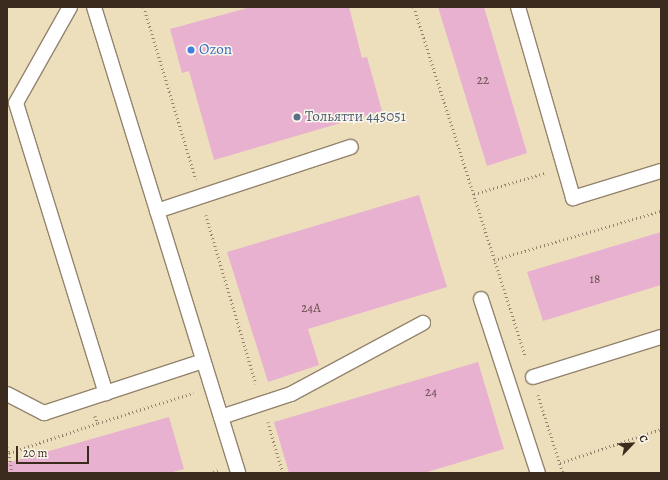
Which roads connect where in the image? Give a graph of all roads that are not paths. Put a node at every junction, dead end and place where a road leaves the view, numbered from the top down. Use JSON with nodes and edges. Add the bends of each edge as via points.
{"nodes":[{"id":1,"x":70,"y":7,"type":"edge"},
{"id":2,"x":94,"y":7,"type":"edge"},
{"id":3,"x":518,"y":7,"type":"edge"},
{"id":4,"x":351,"y":147,"type":"dead end"},
{"id":5,"x":661,"y":171,"type":"edge"},
{"id":6,"x":157,"y":211,"type":"junction"},
{"id":7,"x":481,"y":299,"type":"dead end"},
{"id":8,"x":423,"y":323,"type":"dead end"},
{"id":9,"x":661,"y":337,"type":"edge"},
{"id":10,"x":204,"y":361,"type":"junction"},
{"id":11,"x":532,"y":377,"type":"road end"},
{"id":12,"x":106,"y":393,"type":"junction"},
{"id":13,"x":7,"y":394,"type":"edge"},
{"id":14,"x":221,"y":417,"type":"junction"},
{"id":15,"x":238,"y":473,"type":"edge"},
{"id":16,"x":538,"y":473,"type":"edge"}],
"edges":[{"from":1,"to":12,"type":"lane","via":[[16,103]]},
{"from":2,"to":6,"type":"lane"},
{"from":3,"to":5,"type":"lane","via":[[573,198]]},
{"from":4,"to":6,"type":"lane"},
{"from":6,"to":10,"type":"lane"},
{"from":7,"to":16,"type":"lane"},
{"from":8,"to":14,"type":"lane","via":[[291,394]]},
{"from":9,"to":11,"type":"lane"},
{"from":10,"to":12,"type":"lane"},
{"from":10,"to":14,"type":"lane"},
{"from":12,"to":13,"type":"lane","via":[[44,413]]},
{"from":14,"to":15,"type":"lane"}]}
